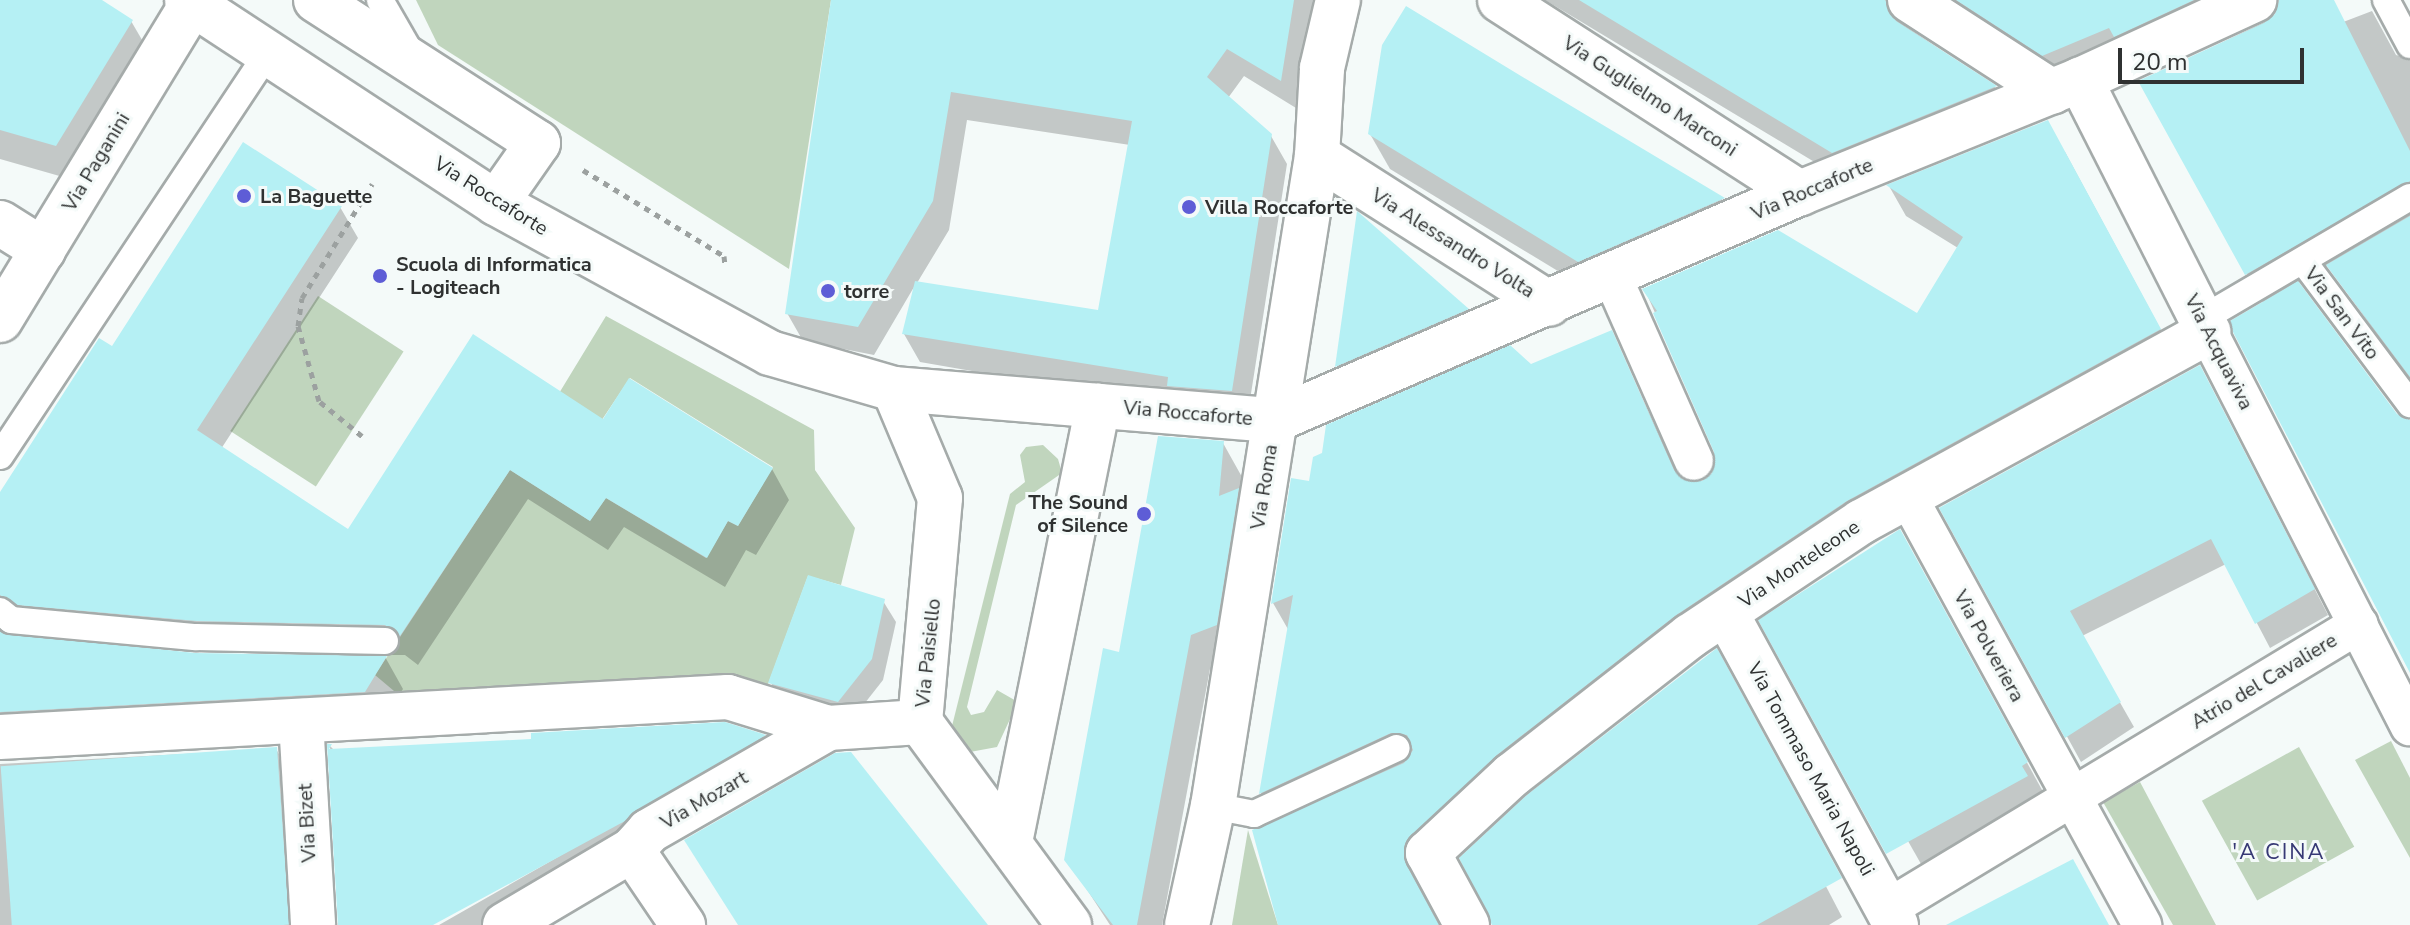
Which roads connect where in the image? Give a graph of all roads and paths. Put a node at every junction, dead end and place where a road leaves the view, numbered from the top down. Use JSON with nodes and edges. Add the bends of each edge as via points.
{"nodes":[{"id":1,"x":316,"y":0,"type":"edge"},
{"id":2,"x":380,"y":0,"type":"edge"},
{"id":3,"x":1338,"y":0,"type":"edge"},
{"id":4,"x":1500,"y":0,"type":"edge"},
{"id":5,"x":1910,"y":0,"type":"edge"},
{"id":6,"x":2254,"y":0,"type":"edge"},
{"id":7,"x":2386,"y":0,"type":"edge"},
{"id":8,"x":213,"y":7,"type":"edge"},
{"id":9,"x":2410,"y":45,"type":"edge"},
{"id":10,"x":268,"y":53,"type":"junction"},
{"id":11,"x":420,"y":67,"type":"junction"},
{"id":12,"x":2066,"y":86,"type":"junction"},
{"id":13,"x":1317,"y":156,"type":"junction"},
{"id":14,"x":1800,"y":193,"type":"junction"},
{"id":15,"x":2410,"y":197,"type":"edge"},
{"id":16,"x":496,"y":203,"type":"junction"},
{"id":17,"x":360,"y":204,"type":"dead end"},
{"id":18,"x":0,"y":223,"type":"edge"},
{"id":19,"x":43,"y":250,"type":"junction"},
{"id":20,"x":2303,"y":261,"type":"junction"},
{"id":21,"x":1612,"y":276,"type":"junction"},
{"id":22,"x":1549,"y":304,"type":"junction"},
{"id":23,"x":0,"y":320,"type":"edge"},
{"id":24,"x":2205,"y":326,"type":"junction"},
{"id":25,"x":894,"y":389,"type":"junction"},
{"id":26,"x":2410,"y":404,"type":"edge"},
{"id":27,"x":1098,"y":406,"type":"junction"},
{"id":28,"x":1275,"y":420,"type":"junction"},
{"id":29,"x":362,"y":436,"type":"dead end"},
{"id":30,"x":0,"y":456,"type":"edge"},
{"id":31,"x":1694,"y":461,"type":"dead end"},
{"id":32,"x":1908,"y":497,"type":"junction"},
{"id":33,"x":0,"y":611,"type":"edge"},
{"id":34,"x":1726,"y":613,"type":"junction"},
{"id":35,"x":2359,"y":624,"type":"junction"},
{"id":36,"x":385,"y":641,"type":"dead end"},
{"id":37,"x":301,"y":721,"type":"junction"},
{"id":38,"x":920,"y":722,"type":"junction"},
{"id":39,"x":2410,"y":726,"type":"edge"},
{"id":40,"x":828,"y":728,"type":"junction"},
{"id":41,"x":0,"y":737,"type":"edge"},
{"id":42,"x":1397,"y":748,"type":"dead end"},
{"id":43,"x":2071,"y":796,"type":"junction"},
{"id":44,"x":1213,"y":806,"type":"junction"},
{"id":45,"x":1010,"y":842,"type":"junction"},
{"id":46,"x":632,"y":850,"type":"junction"},
{"id":47,"x":1881,"y":920,"type":"edge"},
{"id":48,"x":313,"y":925,"type":"edge"},
{"id":49,"x":505,"y":925,"type":"edge"},
{"id":50,"x":683,"y":925,"type":"edge"},
{"id":51,"x":1069,"y":925,"type":"edge"},
{"id":52,"x":1187,"y":925,"type":"edge"},
{"id":53,"x":1467,"y":925,"type":"edge"},
{"id":54,"x":2142,"y":925,"type":"edge"}],
"edges":[{"from":1,"to":11,"type":"street"},
{"from":2,"to":11,"type":"lane"},
{"from":3,"to":13,"type":"street","name":"Via Roma","via":[[1322,68]]},
{"from":4,"to":14,"type":"street","name":"Via Guglielmo Marconi"},
{"from":5,"to":12,"type":"street"},
{"from":6,"to":12,"type":"street","name":"Via Roccaforte"},
{"from":7,"to":9,"type":"lane"},
{"from":8,"to":10,"type":"street","name":"Via Roccaforte"},
{"from":8,"to":19,"type":"street","name":"Via Paganini"},
{"from":10,"to":16,"type":"street","name":"Via Roccaforte"},
{"from":10,"to":30,"type":"lane"},
{"from":11,"to":16,"type":"street","via":[[538,143]]},
{"from":12,"to":14,"type":"street","name":"Via Roccaforte"},
{"from":12,"to":24,"type":"street","name":"Via Acquaviva"},
{"from":13,"to":22,"type":"street","name":"Via Alessandro Volta"},
{"from":13,"to":28,"type":"street","name":"Via Roma"},
{"from":14,"to":21,"type":"street","name":"Via Roccaforte"},
{"from":15,"to":20,"type":"lane","name":"Via Monteleone"},
{"from":16,"to":25,"type":"street","name":"Via Roccaforte","via":[[770,353]]},
{"from":17,"to":29,"type":"path","via":[[302,298],[298,326],[319,401]]},
{"from":18,"to":19,"type":"street"},
{"from":19,"to":23,"type":"street","name":"Via Paganini"},
{"from":20,"to":24,"type":"lane","name":"Via Monteleone"},
{"from":20,"to":26,"type":"lane","name":"Via San Vito"},
{"from":21,"to":22,"type":"street","name":"Via Roccaforte"},
{"from":21,"to":31,"type":"street"},
{"from":22,"to":28,"type":"street","name":"Via Roccaforte"},
{"from":24,"to":32,"type":"street","name":"Via Monteleone"},
{"from":24,"to":35,"type":"street","name":"Via Acquaviva"},
{"from":25,"to":27,"type":"street","name":"Via Roccaforte"},
{"from":25,"to":38,"type":"street","name":"Via Paisiello","via":[[940,498]]},
{"from":27,"to":28,"type":"street","name":"Via Roccaforte"},
{"from":27,"to":45,"type":"street"},
{"from":28,"to":44,"type":"street","name":"Via Roma"},
{"from":32,"to":34,"type":"street","name":"Via Monteleone"},
{"from":32,"to":43,"type":"street","name":"Via Polveriera"},
{"from":33,"to":36,"type":"lane","via":[[11,620],[196,637]]},
{"from":34,"to":47,"type":"street","name":"Via Tommaso Maria Napoli"},
{"from":34,"to":53,"type":"street","name":"Via Monteleone","via":[[1512,775],[1428,853]]},
{"from":35,"to":39,"type":"street","name":"Atrio del Cavaliere"},
{"from":35,"to":43,"type":"street","name":"Atrio del Cavaliere"},
{"from":37,"to":40,"type":"street","via":[[728,697]]},
{"from":37,"to":41,"type":"street"},
{"from":37,"to":48,"type":"street","name":"Via Bizet"},
{"from":38,"to":40,"type":"street","name":"Via Mozart"},
{"from":38,"to":45,"type":"street","name":"Via Paisiello"},
{"from":40,"to":46,"type":"street","name":"Via Mozart","via":[[649,831]]},
{"from":42,"to":44,"type":"lane","via":[[1254,814]]},
{"from":43,"to":47,"type":"street","name":"Atrio del Cavaliere"},
{"from":43,"to":54,"type":"street"},
{"from":44,"to":52,"type":"street","name":"Via Roma"},
{"from":45,"to":51,"type":"street","name":"Via Paisiello"},
{"from":46,"to":49,"type":"street","name":"Via Mozart"},
{"from":46,"to":50,"type":"street"}]}
